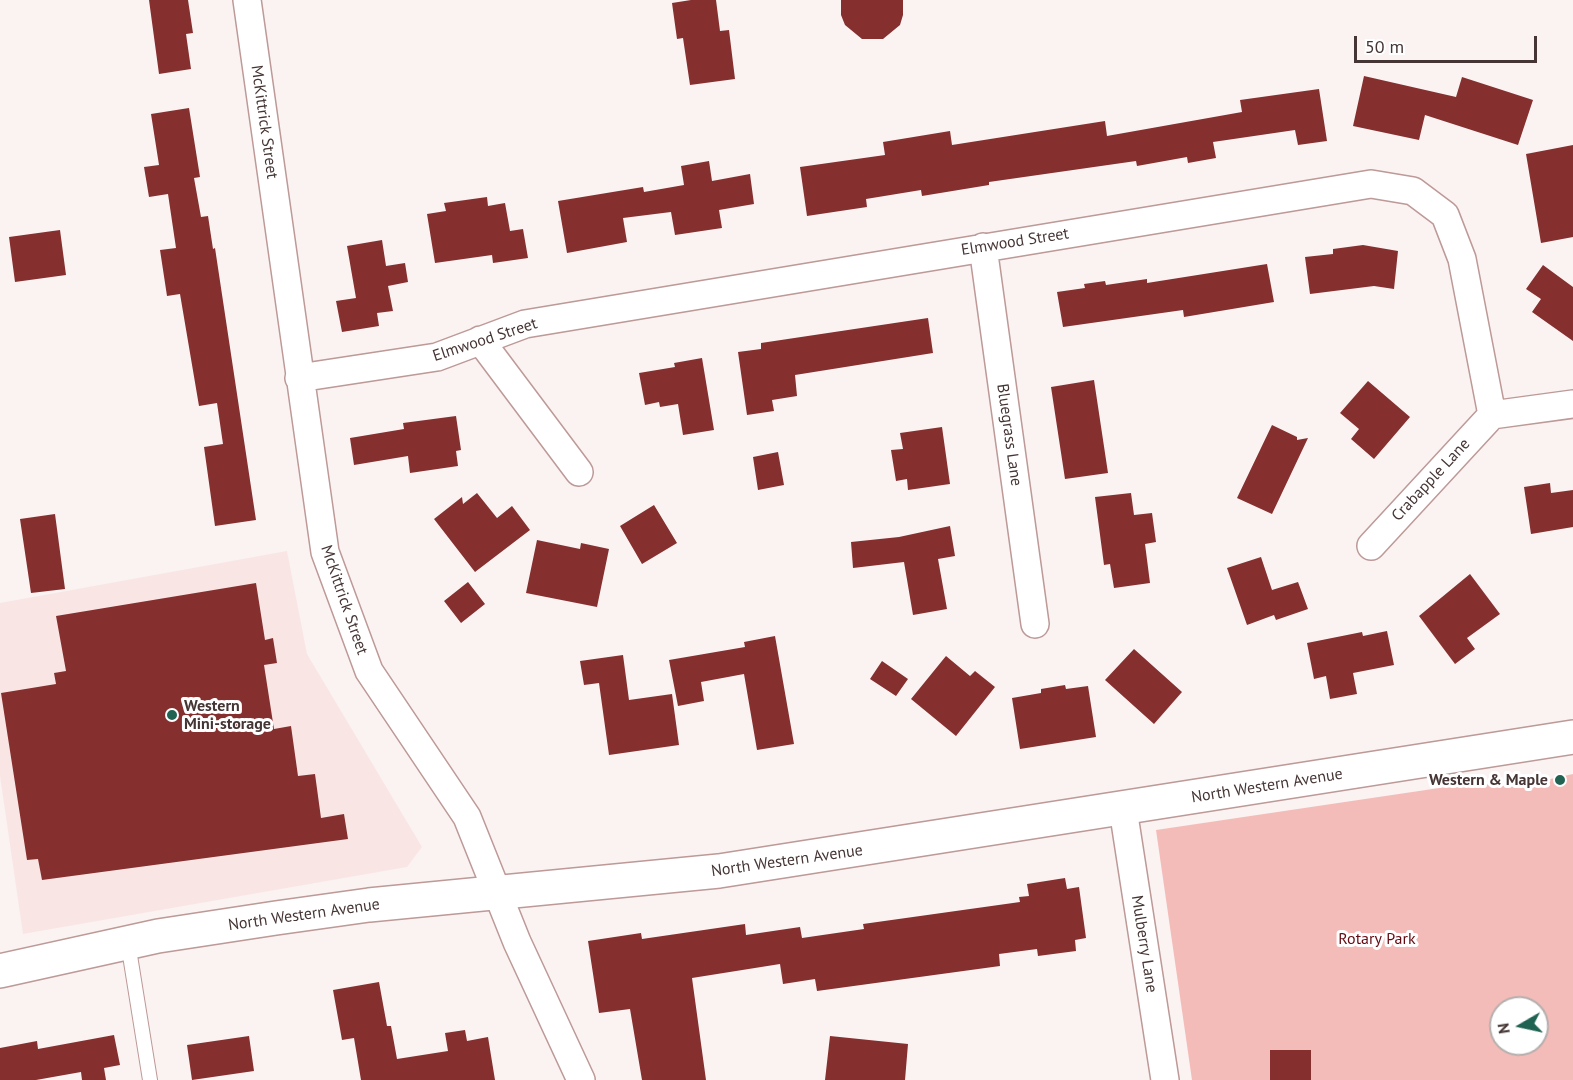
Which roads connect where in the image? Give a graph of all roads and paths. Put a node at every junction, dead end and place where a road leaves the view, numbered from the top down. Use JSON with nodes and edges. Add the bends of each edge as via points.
{"nodes":[{"id":1,"x":247,"y":0,"type":"edge"},
{"id":2,"x":983,"y":247,"type":"junction"},
{"id":3,"x":480,"y":340,"type":"junction"},
{"id":4,"x":299,"y":378,"type":"junction"},
{"id":5,"x":1573,"y":404,"type":"edge"},
{"id":6,"x":1492,"y":415,"type":"junction"},
{"id":7,"x":579,"y":472,"type":"dead end"},
{"id":8,"x":1371,"y":546,"type":"dead end"},
{"id":9,"x":1035,"y":624,"type":"dead end"},
{"id":10,"x":1573,"y":737,"type":"edge"},
{"id":11,"x":1123,"y":809,"type":"junction"},
{"id":12,"x":496,"y":891,"type":"junction"},
{"id":13,"x":128,"y":943,"type":"junction"},
{"id":14,"x":0,"y":971,"type":"edge"},
{"id":15,"x":150,"y":1080,"type":"edge"},
{"id":16,"x":581,"y":1080,"type":"edge"},
{"id":17,"x":1165,"y":1080,"type":"edge"}],
"edges":[{"from":1,"to":4,"type":"street","name":"McKittrick Street"},
{"from":2,"to":3,"type":"street","name":"Elmwood Street","via":[[525,324]]},
{"from":2,"to":6,"type":"street","name":"Elmwood Street","via":[[1371,184],[1413,191],[1445,215],[1462,259]]},
{"from":2,"to":9,"type":"street","name":"Bluegrass Lane"},
{"from":3,"to":4,"type":"street","name":"Elmwood Street","via":[[438,357]]},
{"from":3,"to":7,"type":"street"},
{"from":4,"to":12,"type":"street","name":"McKittrick Street","via":[[325,552],[369,671],[468,817]]},
{"from":5,"to":6,"type":"street"},
{"from":6,"to":8,"type":"street","name":"Crabapple Lane"},
{"from":10,"to":11,"type":"main road","name":"North Western Avenue"},
{"from":11,"to":12,"type":"main road","name":"North Western Avenue","via":[[719,871]]},
{"from":11,"to":17,"type":"street","name":"Mulberry Lane"},
{"from":12,"to":13,"type":"main road","name":"North Western Avenue","via":[[369,905]]},
{"from":12,"to":16,"type":"street","name":"McKittrick Street"},
{"from":13,"to":14,"type":"main road","name":"North Western Avenue"},
{"from":13,"to":15,"type":"lane"}]}
